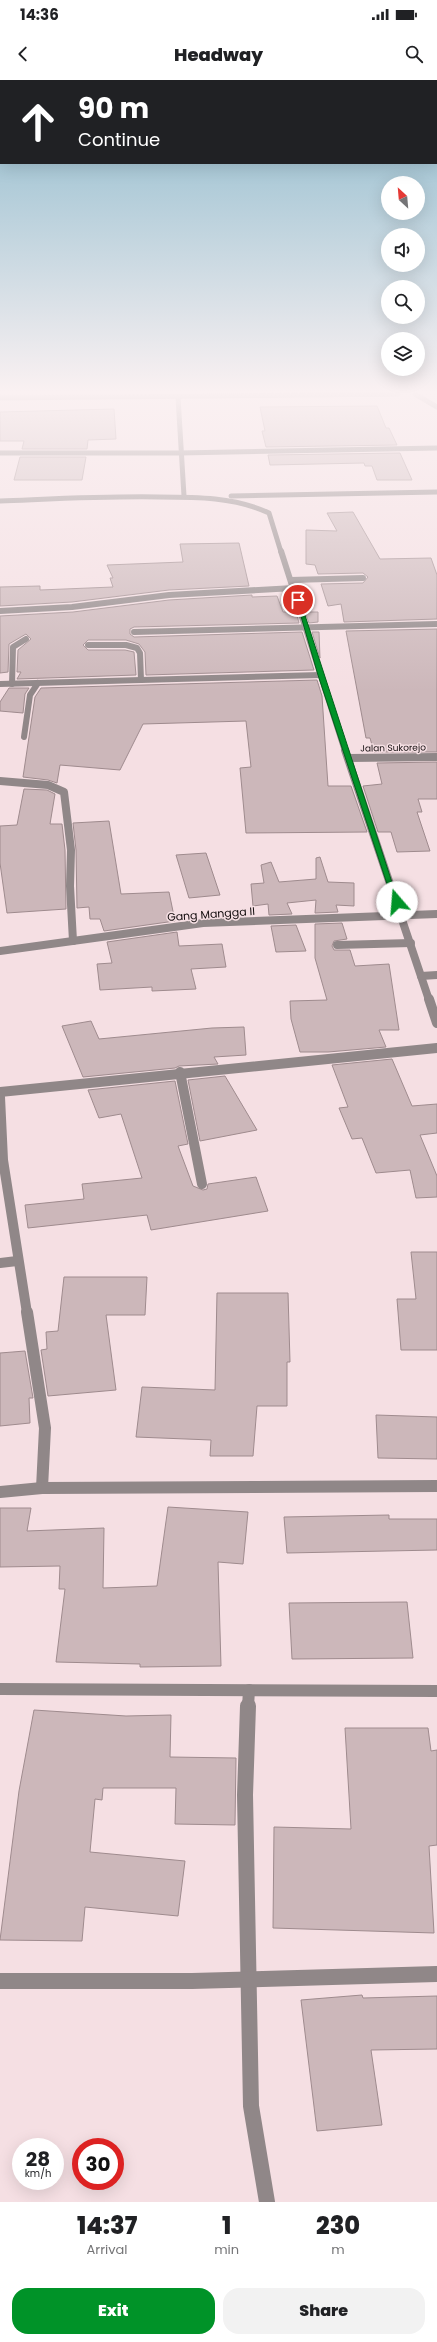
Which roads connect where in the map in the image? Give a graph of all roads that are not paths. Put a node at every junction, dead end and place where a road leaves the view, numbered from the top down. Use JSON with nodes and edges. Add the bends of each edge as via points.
{"nodes":[{"id":1,"x":376,"y":493,"type":"edge"},
{"id":2,"x":184,"y":496,"type":"joint"},
{"id":3,"x":198,"y":496,"type":"junction"},
{"id":4,"x":0,"y":501,"type":"edge"},
{"id":5,"x":363,"y":578,"type":"dead end"},
{"id":6,"x":291,"y":580,"type":"junction"},
{"id":7,"x":294,"y":588,"type":"junction"},
{"id":8,"x":0,"y":611,"type":"edge"},
{"id":9,"x":437,"y":624,"type":"edge"},
{"id":10,"x":305,"y":626,"type":"junction"},
{"id":11,"x":134,"y":632,"type":"dead end"},
{"id":12,"x":26,"y":639,"type":"dead end"},
{"id":13,"x":88,"y":646,"type":"dead end"},
{"id":14,"x":320,"y":675,"type":"junction"},
{"id":15,"x":141,"y":680,"type":"junction"},
{"id":16,"x":38,"y":683,"type":"junction"},
{"id":17,"x":0,"y":684,"type":"edge"},
{"id":18,"x":12,"y":684,"type":"junction"},
{"id":19,"x":24,"y":737,"type":"dead end"},
{"id":20,"x":437,"y":757,"type":"edge"},
{"id":21,"x":349,"y":758,"type":"junction"},
{"id":22,"x":0,"y":781,"type":"edge"},
{"id":23,"x":437,"y":914,"type":"edge"},
{"id":24,"x":402,"y":916,"type":"junction"},
{"id":25,"x":73,"y":941,"type":"junction"},
{"id":26,"x":411,"y":943,"type":"junction"},
{"id":27,"x":337,"y":945,"type":"dead end"},
{"id":28,"x":0,"y":951,"type":"edge"},
{"id":29,"x":437,"y":975,"type":"edge"},
{"id":30,"x":421,"y":976,"type":"junction"},
{"id":31,"x":437,"y":1023,"type":"edge"},
{"id":32,"x":437,"y":1048,"type":"edge"},
{"id":33,"x":180,"y":1072,"type":"junction"},
{"id":34,"x":0,"y":1092,"type":"edge"},
{"id":35,"x":0,"y":1097,"type":"edge"},
{"id":36,"x":202,"y":1184,"type":"dead end"},
{"id":37,"x":17,"y":1261,"type":"junction"},
{"id":38,"x":0,"y":1263,"type":"edge"},
{"id":39,"x":437,"y":1486,"type":"edge"},
{"id":40,"x":42,"y":1488,"type":"junction"},
{"id":41,"x":0,"y":1492,"type":"edge"},
{"id":42,"x":0,"y":1689,"type":"edge"},
{"id":43,"x":249,"y":1690,"type":"junction"},
{"id":44,"x":437,"y":1691,"type":"edge"},
{"id":45,"x":437,"y":1974,"type":"edge"},
{"id":46,"x":250,"y":1980,"type":"junction"},
{"id":47,"x":0,"y":1981,"type":"edge"},
{"id":48,"x":267,"y":2202,"type":"edge"}],
"edges":[{"from":1,"to":3,"type":"street"},
{"from":2,"to":3,"type":"street"},
{"from":2,"to":4,"type":"street"},
{"from":3,"to":6,"type":"street","via":[[264,508],[269,513]]},
{"from":5,"to":6,"type":"street"},
{"from":6,"to":7,"type":"street"},
{"from":7,"to":8,"type":"street","via":[[176,595],[72,608]]},
{"from":7,"to":10,"type":"street"},
{"from":9,"to":10,"type":"street"},
{"from":10,"to":11,"type":"street"},
{"from":10,"to":14,"type":"street"},
{"from":12,"to":18,"type":"street","via":[[13,647]]},
{"from":13,"to":15,"type":"street","via":[[126,645],[137,648],[140,653]]},
{"from":14,"to":15,"type":"street"},
{"from":14,"to":21,"type":"street"},
{"from":15,"to":16,"type":"street"},
{"from":16,"to":18,"type":"street"},
{"from":16,"to":19,"type":"street","via":[[30,695]]},
{"from":17,"to":18,"type":"street"},
{"from":20,"to":21,"type":"street","name":"Jalan Sukorejo"},
{"from":21,"to":24,"type":"street"},
{"from":22,"to":25,"type":"street","via":[[48,785],[64,792],[71,850]]},
{"from":23,"to":24,"type":"street","name":"Gang Mangga II"},
{"from":24,"to":25,"type":"street","name":"Gang Mangga II","via":[[203,924]]},
{"from":24,"to":26,"type":"street"},
{"from":25,"to":28,"type":"street","name":"Gang Mangga II"},
{"from":26,"to":27,"type":"street"},
{"from":26,"to":30,"type":"street"},
{"from":29,"to":30,"type":"street"},
{"from":30,"to":31,"type":"street"},
{"from":32,"to":33,"type":"street"},
{"from":33,"to":34,"type":"street"},
{"from":33,"to":36,"type":"street"},
{"from":35,"to":37,"type":"street","via":[[3,1160]]},
{"from":37,"to":38,"type":"street"},
{"from":37,"to":40,"type":"street","via":[[45,1428]]},
{"from":39,"to":40,"type":"street"},
{"from":40,"to":41,"type":"street"},
{"from":42,"to":43,"type":"street"},
{"from":43,"to":44,"type":"street"},
{"from":43,"to":46,"type":"street","via":[[245,1795]]},
{"from":45,"to":46,"type":"street"},
{"from":46,"to":47,"type":"street"},
{"from":46,"to":48,"type":"street","via":[[251,2106]]}]}
